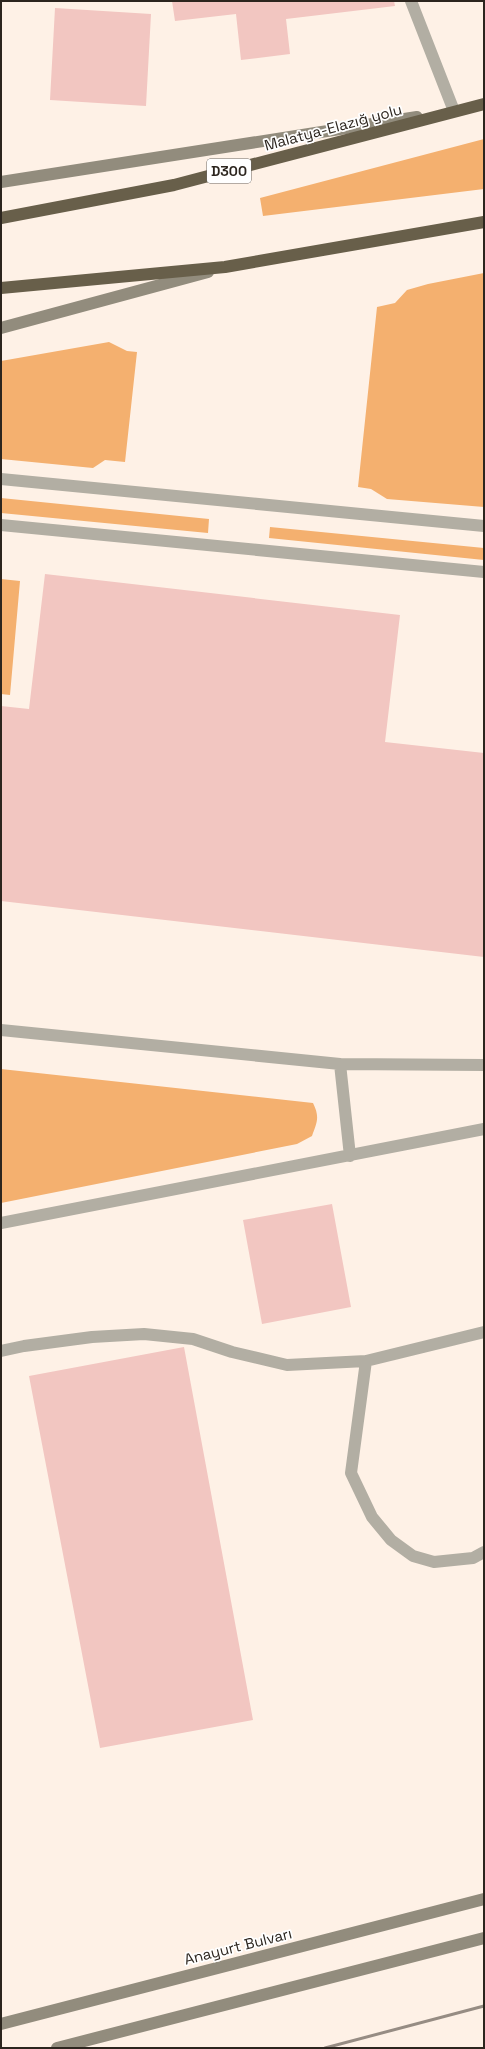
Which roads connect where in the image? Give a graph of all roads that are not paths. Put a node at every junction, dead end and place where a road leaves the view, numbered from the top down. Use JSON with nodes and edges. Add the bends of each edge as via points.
{"nodes":[{"id":1,"x":411,"y":1,"type":"edge"},
{"id":2,"x":484,"y":104,"type":"edge"},
{"id":3,"x":454,"y":111,"type":"junction"},
{"id":4,"x":1,"y":182,"type":"edge"},
{"id":5,"x":1,"y":218,"type":"edge"},
{"id":6,"x":484,"y":222,"type":"edge"},
{"id":7,"x":225,"y":268,"type":"junction"},
{"id":8,"x":1,"y":288,"type":"edge"},
{"id":9,"x":1,"y":328,"type":"edge"},
{"id":10,"x":1,"y":480,"type":"edge"},
{"id":11,"x":1,"y":525,"type":"edge"},
{"id":12,"x":484,"y":526,"type":"edge"},
{"id":13,"x":484,"y":572,"type":"edge"},
{"id":14,"x":1,"y":1030,"type":"edge"},
{"id":15,"x":340,"y":1064,"type":"junction"},
{"id":16,"x":484,"y":1065,"type":"edge"},
{"id":17,"x":484,"y":1129,"type":"edge"},
{"id":18,"x":350,"y":1156,"type":"junction"},
{"id":19,"x":1,"y":1222,"type":"edge"},
{"id":20,"x":484,"y":1332,"type":"edge"},
{"id":21,"x":1,"y":1351,"type":"edge"},
{"id":22,"x":366,"y":1361,"type":"junction"},
{"id":23,"x":484,"y":1552,"type":"edge"},
{"id":24,"x":484,"y":1899,"type":"edge"},
{"id":25,"x":484,"y":1938,"type":"edge"},
{"id":26,"x":1,"y":2024,"type":"edge"},
{"id":27,"x":57,"y":2048,"type":"edge"}],
"edges":[{"from":1,"to":3,"type":"street"},
{"from":2,"to":3,"type":"highway","name":"Malatya-Elazığ yolu","number":"D300"},
{"from":3,"to":4,"type":"main road"},
{"from":3,"to":5,"type":"highway","name":"Malatya-Elazığ yolu","number":"D300","via":[[174,185]]},
{"from":6,"to":7,"type":"highway"},
{"from":7,"to":8,"type":"highway"},
{"from":7,"to":9,"type":"main road"},
{"from":10,"to":12,"type":"street"},
{"from":11,"to":13,"type":"street"},
{"from":14,"to":15,"type":"street"},
{"from":15,"to":16,"type":"street"},
{"from":15,"to":18,"type":"street"},
{"from":17,"to":18,"type":"street"},
{"from":18,"to":19,"type":"street"},
{"from":20,"to":22,"type":"street"},
{"from":21,"to":22,"type":"street","via":[[24,1346],[144,1334],[193,1339],[232,1352],[287,1365]]},
{"from":22,"to":23,"type":"street","via":[[351,1473],[372,1517],[391,1540],[413,1556],[434,1562],[473,1558]]},
{"from":24,"to":26,"type":"main road","name":"Anayurt Bulvarı"},
{"from":25,"to":27,"type":"main road"}]}
